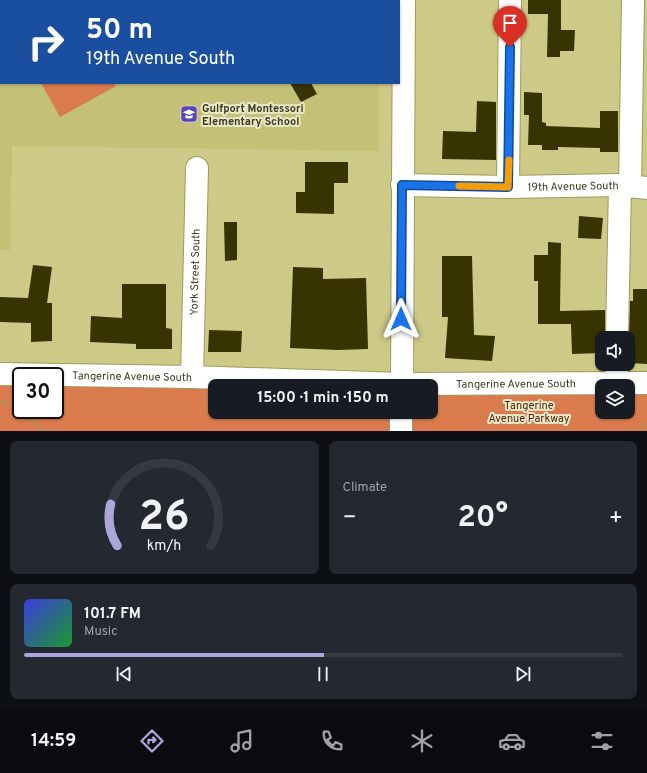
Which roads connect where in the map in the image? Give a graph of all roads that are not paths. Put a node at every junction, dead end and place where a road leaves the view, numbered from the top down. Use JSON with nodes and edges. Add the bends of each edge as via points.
{"nodes":[{"id":1,"x":404,"y":0,"type":"edge"},
{"id":2,"x":510,"y":0,"type":"edge"},
{"id":3,"x":633,"y":0,"type":"edge"},
{"id":4,"x":197,"y":168,"type":"dead end"},
{"id":5,"x":402,"y":185,"type":"junction"},
{"id":6,"x":508,"y":187,"type":"junction"},
{"id":7,"x":632,"y":187,"type":"edge"},
{"id":8,"x":618,"y":331,"type":"edge"},
{"id":9,"x":616,"y":373,"type":"edge"},
{"id":10,"x":0,"y":374,"type":"edge"},
{"id":11,"x":192,"y":377,"type":"junction"},
{"id":12,"x":244,"y":379,"type":"edge"},
{"id":13,"x":402,"y":379,"type":"edge"},
{"id":14,"x":438,"y":383,"type":"edge"},
{"id":15,"x":647,"y":383,"type":"edge"},
{"id":16,"x":402,"y":419,"type":"edge"},
{"id":17,"x":401,"y":431,"type":"edge"}],
"edges":[{"from":1,"to":5,"type":"street"},
{"from":2,"to":6,"type":"street"},
{"from":3,"to":7,"type":"street"},
{"from":4,"to":11,"type":"street","name":"York Street South"},
{"from":5,"to":6,"type":"street","name":"19th Avenue South"},
{"from":5,"to":13,"type":"street"},
{"from":6,"to":7,"type":"street","name":"19th Avenue South"},
{"from":7,"to":8,"type":"street"},
{"from":9,"to":14,"type":"street","name":"Tangerine Avenue South"},
{"from":9,"to":15,"type":"street","name":"Tangerine Avenue South"},
{"from":10,"to":11,"type":"street","name":"Tangerine Avenue South"},
{"from":11,"to":12,"type":"street","name":"Tangerine Avenue South"},
{"from":16,"to":17,"type":"street"}]}
